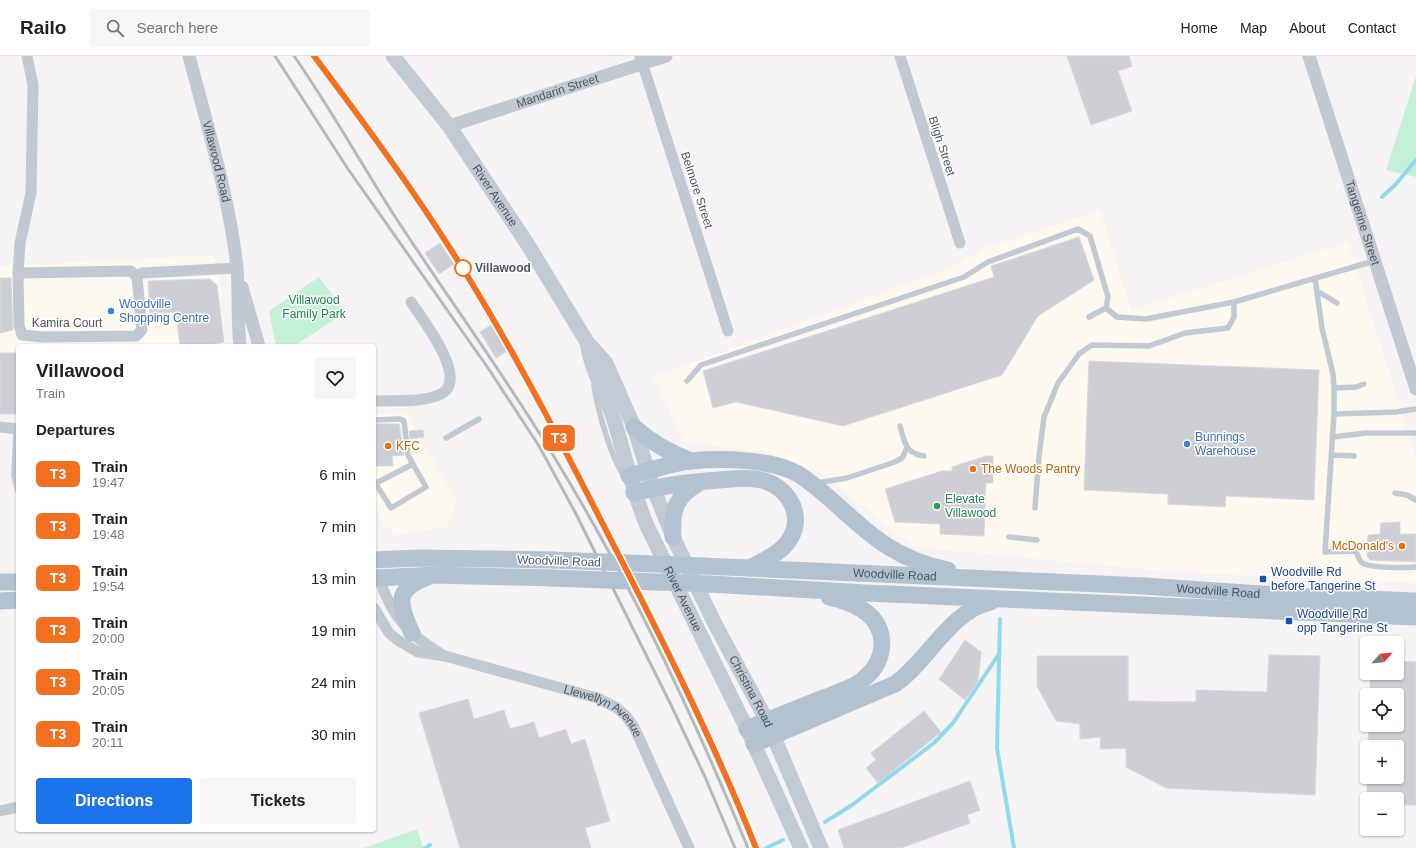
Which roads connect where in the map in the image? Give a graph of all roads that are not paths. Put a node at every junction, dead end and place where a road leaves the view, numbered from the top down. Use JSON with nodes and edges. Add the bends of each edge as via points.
{"nodes":[{"id":1,"x":27,"y":56,"type":"edge"},
{"id":2,"x":189,"y":56,"type":"edge"},
{"id":3,"x":393,"y":56,"type":"edge"},
{"id":4,"x":666,"y":56,"type":"edge"},
{"id":5,"x":900,"y":56,"type":"edge"},
{"id":6,"x":1309,"y":56,"type":"edge"},
{"id":7,"x":641,"y":60,"type":"edge"},
{"id":8,"x":449,"y":126,"type":"junction"},
{"id":9,"x":960,"y":243,"type":"dead end"},
{"id":10,"x":1375,"y":261,"type":"junction"},
{"id":11,"x":237,"y":268,"type":"junction"},
{"id":12,"x":18,"y":273,"type":"junction"},
{"id":13,"x":137,"y":277,"type":"junction"},
{"id":14,"x":1315,"y":278,"type":"junction"},
{"id":15,"x":1317,"y":291,"type":"junction"},
{"id":16,"x":411,"y":302,"type":"dead end"},
{"id":17,"x":1234,"y":302,"type":"junction"},
{"id":18,"x":1337,"y":303,"type":"dead end"},
{"id":19,"x":1106,"y":308,"type":"junction"},
{"id":20,"x":1089,"y":318,"type":"dead end"},
{"id":21,"x":728,"y":331,"type":"dead end"},
{"id":22,"x":587,"y":342,"type":"junction"},
{"id":23,"x":240,"y":344,"type":"edge"},
{"id":24,"x":258,"y":344,"type":"edge"},
{"id":25,"x":592,"y":367,"type":"junction"},
{"id":26,"x":687,"y":381,"type":"dead end"},
{"id":27,"x":1364,"y":384,"type":"dead end"},
{"id":28,"x":1334,"y":388,"type":"junction"},
{"id":29,"x":1416,"y":389,"type":"edge"},
{"id":30,"x":376,"y":401,"type":"edge"},
{"id":31,"x":1416,"y":409,"type":"edge"},
{"id":32,"x":1334,"y":414,"type":"junction"},
{"id":33,"x":480,"y":419,"type":"dead end"},
{"id":34,"x":376,"y":420,"type":"edge"},
{"id":35,"x":900,"y":426,"type":"dead end"},
{"id":36,"x":0,"y":427,"type":"edge"},
{"id":37,"x":634,"y":427,"type":"junction"},
{"id":38,"x":16,"y":429,"type":"edge"},
{"id":39,"x":1416,"y":433,"type":"edge"},
{"id":40,"x":1333,"y":437,"type":"junction"},
{"id":41,"x":446,"y":438,"type":"dead end"},
{"id":42,"x":16,"y":445,"type":"edge"},
{"id":43,"x":907,"y":448,"type":"junction"},
{"id":44,"x":1332,"y":455,"type":"junction"},
{"id":45,"x":924,"y":456,"type":"dead end"},
{"id":46,"x":1354,"y":456,"type":"dead end"},
{"id":47,"x":691,"y":461,"type":"junction"},
{"id":48,"x":413,"y":464,"type":"junction"},
{"id":49,"x":629,"y":476,"type":"junction"},
{"id":50,"x":651,"y":480,"type":"junction"},
{"id":51,"x":703,"y":481,"type":"junction"},
{"id":52,"x":376,"y":482,"type":"edge"},
{"id":53,"x":812,"y":483,"type":"junction"},
{"id":54,"x":16,"y":484,"type":"edge"},
{"id":55,"x":376,"y":484,"type":"edge"},
{"id":56,"x":634,"y":493,"type":"junction"},
{"id":57,"x":1395,"y":493,"type":"dead end"},
{"id":58,"x":1416,"y":500,"type":"edge"},
{"id":59,"x":1035,"y":508,"type":"dead end"},
{"id":60,"x":673,"y":537,"type":"junction"},
{"id":61,"x":1009,"y":537,"type":"dead end"},
{"id":62,"x":1037,"y":540,"type":"dead end"},
{"id":63,"x":376,"y":558,"type":"edge"},
{"id":64,"x":1416,"y":567,"type":"edge"},
{"id":65,"x":749,"y":568,"type":"junction"},
{"id":66,"x":436,"y":575,"type":"junction"},
{"id":67,"x":377,"y":578,"type":"edge"},
{"id":68,"x":996,"y":579,"type":"junction"},
{"id":69,"x":0,"y":582,"type":"edge"},
{"id":70,"x":16,"y":582,"type":"edge"},
{"id":71,"x":802,"y":589,"type":"junction"},
{"id":72,"x":1005,"y":599,"type":"junction"},
{"id":73,"x":16,"y":600,"type":"edge"},
{"id":74,"x":0,"y":601,"type":"edge"},
{"id":75,"x":1416,"y":601,"type":"edge"},
{"id":76,"x":376,"y":612,"type":"edge"},
{"id":77,"x":1416,"y":617,"type":"edge"},
{"id":78,"x":412,"y":633,"type":"junction"},
{"id":79,"x":445,"y":656,"type":"junction"},
{"id":80,"x":770,"y":728,"type":"junction"},
{"id":81,"x":750,"y":737,"type":"junction"},
{"id":82,"x":16,"y":807,"type":"edge"},
{"id":83,"x":0,"y":811,"type":"edge"},
{"id":84,"x":689,"y":848,"type":"edge"},
{"id":85,"x":801,"y":848,"type":"edge"},
{"id":86,"x":821,"y":848,"type":"edge"}],
"edges":[{"from":1,"to":12,"type":"street","name":"Kamira Court","via":[[33,85],[31,193],[20,243]]},
{"from":2,"to":11,"type":"street","name":"Villawood Road","via":[[219,176]]},
{"from":3,"to":8,"type":"main road","name":"River Avenue"},
{"from":4,"to":7,"type":"street","name":"Mandarin Street"},
{"from":5,"to":9,"type":"street","name":"Bligh Street"},
{"from":6,"to":10,"type":"street","name":"Tangerine Street"},
{"from":7,"to":8,"type":"street","name":"Mandarin Street"},
{"from":7,"to":21,"type":"street","name":"Belmore Street"},
{"from":8,"to":22,"type":"main road","name":"River Avenue","via":[[524,239]]},
{"from":10,"to":14,"type":"lane"},
{"from":10,"to":29,"type":"street","name":"Tangerine Street"},
{"from":11,"to":13,"type":"street","via":[[142,273]]},
{"from":11,"to":23,"type":"street","name":"Villawood Road"},
{"from":11,"to":24,"type":"street","name":"Villawood Road"},
{"from":12,"to":13,"type":"street","via":[[131,271]]},
{"from":12,"to":13,"type":"street","name":"Kamira Court","via":[[19,325],[22,335],[27,337],[136,336],[142,330]]},
{"from":14,"to":15,"type":"lane"},
{"from":14,"to":17,"type":"lane"},
{"from":15,"to":18,"type":"lane"},
{"from":15,"to":28,"type":"lane"},
{"from":16,"to":30,"type":"street","via":[[443,353],[450,370],[451,382],[448,389],[440,394],[423,398]]},
{"from":17,"to":19,"type":"lane","via":[[1146,319],[1117,317]]},
{"from":17,"to":59,"type":"lane","via":[[1234,318],[1228,328],[1185,333],[1149,346],[1092,345],[1079,354],[1058,383],[1044,417],[1038,456]]},
{"from":19,"to":20,"type":"lane"},
{"from":19,"to":26,"type":"lane","via":[[1108,298],[1090,236],[1078,229],[988,262],[964,277],[701,365]]},
{"from":22,"to":25,"type":"main road","name":"River Avenue"},
{"from":22,"to":37,"type":"main road","name":"River Avenue","via":[[606,363]]},
{"from":25,"to":49,"type":"main road","name":"River Avenue","via":[[613,417]]},
{"from":25,"to":56,"type":"lane","via":[[595,392],[612,452],[618,469]]},
{"from":27,"to":28,"type":"lane"},
{"from":28,"to":32,"type":"lane"},
{"from":31,"to":32,"type":"lane"},
{"from":32,"to":40,"type":"lane"},
{"from":33,"to":41,"type":"lane"},
{"from":34,"to":48,"type":"lane","via":[[404,421],[408,455]]},
{"from":35,"to":43,"type":"lane"},
{"from":36,"to":38,"type":"street"},
{"from":37,"to":47,"type":"main road","via":[[665,451]]},
{"from":37,"to":50,"type":"main road","name":"River Avenue"},
{"from":39,"to":40,"type":"lane","via":[[1366,433]]},
{"from":40,"to":44,"type":"lane"},
{"from":42,"to":54,"type":"lane"},
{"from":43,"to":45,"type":"lane","via":[[914,454]]},
{"from":43,"to":53,"type":"lane","via":[[902,458],[896,462],[847,478]]},
{"from":44,"to":46,"type":"lane"},
{"from":44,"to":64,"type":"lane","via":[[1325,552],[1356,551],[1364,564]]},
{"from":47,"to":50,"type":"main road"},
{"from":47,"to":53,"type":"main road","via":[[756,461],[778,465]]},
{"from":48,"to":52,"type":"lane"},
{"from":48,"to":55,"type":"lane","via":[[426,487],[391,508]]},
{"from":49,"to":50,"type":"main road"},
{"from":49,"to":56,"type":"main road","name":"River Avenue"},
{"from":50,"to":51,"type":"main road"},
{"from":50,"to":56,"type":"main road"},
{"from":50,"to":60,"type":"main road","name":"River Avenue"},
{"from":51,"to":60,"type":"main road","via":[[684,493],[676,506],[672,516]]},
{"from":51,"to":65,"type":"main road","via":[[749,478],[760,480],[783,490],[790,500],[795,520],[794,532],[788,542],[780,550]]},
{"from":53,"to":68,"type":"main road","via":[[867,532],[896,553],[934,567]]},
{"from":56,"to":81,"type":"main road","name":"River Avenue","via":[[655,545]]},
{"from":57,"to":58,"type":"lane"},
{"from":60,"to":80,"type":"main road","name":"Christina Road"},
{"from":61,"to":62,"type":"lane"},
{"from":63,"to":65,"type":"main road","name":"Woodville Road","bridge":true,"via":[[553,560]]},
{"from":65,"to":68,"type":"main road","name":"Woodville Road"},
{"from":66,"to":67,"type":"main road","name":"Woodville Road"},
{"from":66,"to":71,"type":"main road","name":"Woodville Road","bridge":true},
{"from":66,"to":78,"type":"main road","via":[[413,584],[404,592],[401,599],[402,610]]},
{"from":67,"to":78,"type":"street","name":"Llewellyn Avenue","via":[[394,614]]},
{"from":68,"to":75,"type":"main road","name":"Woodville Road"},
{"from":69,"to":70,"type":"main road"},
{"from":71,"to":72,"type":"main road","name":"Woodville Road"},
{"from":71,"to":80,"type":"main road","via":[[841,600],[866,612],[875,622],[883,645],[880,656],[868,676]]},
{"from":72,"to":77,"type":"main road","name":"Woodville Road"},
{"from":72,"to":80,"type":"main road","via":[[981,604],[960,617],[908,675],[895,684]]},
{"from":73,"to":74,"type":"main road"},
{"from":76,"to":79,"type":"street","name":"Llewellyn Avenue","via":[[388,633],[399,642],[418,652]]},
{"from":78,"to":79,"type":"street","name":"Llewellyn Avenue"},
{"from":79,"to":84,"type":"street","name":"Llewellyn Avenue","via":[[597,698],[617,708],[626,716],[641,741]]},
{"from":80,"to":81,"type":"main road"},
{"from":80,"to":86,"type":"main road","name":"Christina Road"},
{"from":81,"to":85,"type":"main road","name":"River Avenue"},
{"from":82,"to":83,"type":"street"}]}
